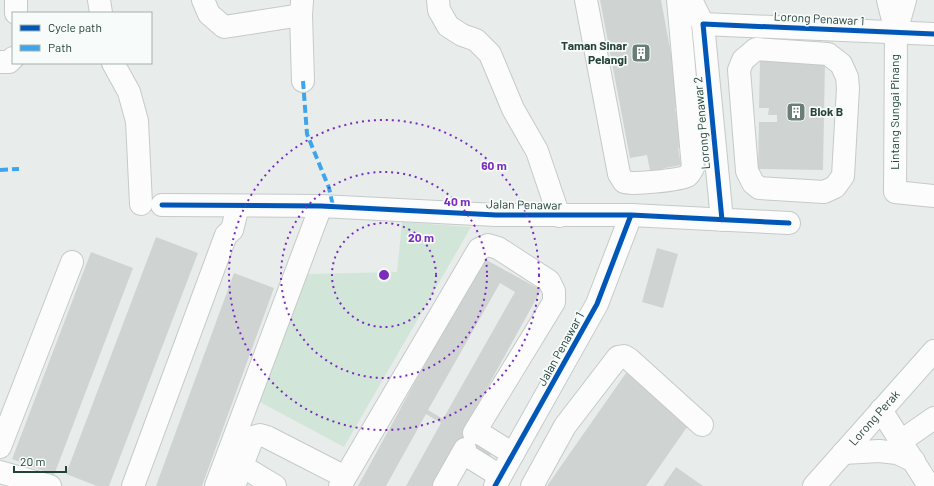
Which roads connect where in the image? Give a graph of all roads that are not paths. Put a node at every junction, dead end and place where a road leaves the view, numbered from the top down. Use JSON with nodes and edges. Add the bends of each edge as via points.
{"nodes":[{"id":1,"x":16,"y":0,"type":"edge"},
{"id":2,"x":99,"y":0,"type":"edge"},
{"id":3,"x":203,"y":0,"type":"edge"},
{"id":4,"x":438,"y":0,"type":"edge"},
{"id":5,"x":586,"y":0,"type":"edge"},
{"id":6,"x":678,"y":0,"type":"edge"},
{"id":7,"x":691,"y":0,"type":"edge"},
{"id":8,"x":888,"y":0,"type":"edge"},
{"id":9,"x":905,"y":0,"type":"edge"},
{"id":10,"x":302,"y":7,"type":"edge"},
{"id":11,"x":16,"y":12,"type":"edge"},
{"id":12,"x":101,"y":12,"type":"edge"},
{"id":13,"x":703,"y":24,"type":"junction"},
{"id":14,"x":796,"y":28,"type":"junction"},
{"id":15,"x":896,"y":32,"type":"junction"},
{"id":16,"x":934,"y":34,"type":"edge"},
{"id":17,"x":793,"y":51,"type":"junction"},
{"id":18,"x":12,"y":59,"type":"edge"},
{"id":19,"x":0,"y":62,"type":"edge"},
{"id":20,"x":114,"y":64,"type":"edge"},
{"id":21,"x":303,"y":81,"type":"dead end"},
{"id":22,"x":934,"y":196,"type":"edge"},
{"id":23,"x":234,"y":206,"type":"junction"},
{"id":24,"x":321,"y":206,"type":"junction"},
{"id":25,"x":631,"y":215,"type":"junction"},
{"id":26,"x":559,"y":216,"type":"junction"},
{"id":27,"x":722,"y":220,"type":"junction"},
{"id":28,"x":789,"y":223,"type":"dead end"},
{"id":29,"x":72,"y":262,"type":"dead end"},
{"id":30,"x":934,"y":351,"type":"edge"},
{"id":31,"x":881,"y":410,"type":"junction"},
{"id":32,"x":934,"y":418,"type":"edge"},
{"id":33,"x":702,"y":425,"type":"dead end"},
{"id":34,"x":901,"y":441,"type":"junction"},
{"id":35,"x":470,"y":442,"type":"junction"},
{"id":36,"x":0,"y":447,"type":"edge"},
{"id":37,"x":843,"y":453,"type":"junction"},
{"id":38,"x":513,"y":454,"type":"junction"},
{"id":39,"x":914,"y":461,"type":"junction"},
{"id":40,"x":242,"y":466,"type":"junction"},
{"id":41,"x":0,"y":472,"type":"edge"},
{"id":42,"x":343,"y":481,"type":"edge"},
{"id":43,"x":499,"y":483,"type":"edge"},
{"id":44,"x":50,"y":486,"type":"edge"},
{"id":45,"x":133,"y":486,"type":"edge"},
{"id":46,"x":216,"y":486,"type":"edge"},
{"id":47,"x":234,"y":486,"type":"edge"},
{"id":48,"x":275,"y":486,"type":"edge"},
{"id":49,"x":444,"y":486,"type":"edge"},
{"id":50,"x":532,"y":486,"type":"edge"},
{"id":51,"x":814,"y":486,"type":"edge"},
{"id":52,"x":929,"y":486,"type":"edge"}],
"edges":[{"from":1,"to":11,"type":"street"},
{"from":2,"to":12,"type":"street"},
{"from":3,"to":10,"type":"street","via":[[209,14],[224,27]]},
{"from":4,"to":26,"type":"street","via":[[439,10],[448,26],[476,40],[490,54],[513,109],[537,151]]},
{"from":5,"to":6,"type":"street","via":[[619,174],[624,182],[633,184],[682,177],[692,168]]},
{"from":7,"to":13,"type":"street"},
{"from":8,"to":15,"type":"street","name":"Lintang Sungai Pinang"},
{"from":9,"to":15,"type":"street","name":"Lintang Sungai Pinang"},
{"from":10,"to":21,"type":"street"},
{"from":13,"to":14,"type":"street","name":"Lorong Penawar 1"},
{"from":13,"to":27,"type":"street","name":"Lorong Penawar 2"},
{"from":14,"to":15,"type":"street","name":"Lorong Penawar 1"},
{"from":14,"to":17,"type":"street"},
{"from":15,"to":16,"type":"street","name":"Lorong Penawar 1"},
{"from":15,"to":22,"type":"street","name":"Lintang Sungai Pinang","via":[[895,192]]},
{"from":17,"to":17,"type":"street","via":[[828,54],[841,64],[847,76],[843,176],[835,187],[824,192],[759,188],[753,183],[747,171],[739,70],[743,60],[756,49]]},
{"from":18,"to":19,"type":"street","via":[[9,62]]},
{"from":20,"to":23,"type":"street","name":"Jalan Penawar","via":[[129,92],[137,121],[152,205]]},
{"from":23,"to":24,"type":"street","name":"Jalan Penawar"},
{"from":23,"to":45,"type":"street","via":[[224,227],[226,236]]},
{"from":24,"to":26,"type":"street","name":"Jalan Penawar"},
{"from":24,"to":46,"type":"street"},
{"from":25,"to":26,"type":"street","name":"Jalan Penawar"},
{"from":25,"to":27,"type":"street","name":"Jalan Penawar"},
{"from":25,"to":38,"type":"street","name":"Jalan Penawar 1","via":[[597,304]]},
{"from":27,"to":28,"type":"street","name":"Jalan Penawar"},
{"from":29,"to":36,"type":"street"},
{"from":30,"to":31,"type":"street","name":"Lorong Perak"},
{"from":31,"to":34,"type":"street"},
{"from":31,"to":37,"type":"street","name":"Lorong Perak"},
{"from":32,"to":34,"type":"street"},
{"from":33,"to":50,"type":"street","via":[[629,359],[624,356],[618,357],[565,426]]},
{"from":34,"to":39,"type":"street"},
{"from":35,"to":38,"type":"street"},
{"from":35,"to":42,"type":"street","via":[[554,302],[554,291],[549,281],[498,248],[488,245],[479,249]]},
{"from":35,"to":43,"type":"street"},
{"from":35,"to":49,"type":"street"},
{"from":37,"to":39,"type":"street","via":[[897,453]]},
{"from":37,"to":51,"type":"street","name":"Lorong Perak"},
{"from":38,"to":43,"type":"street","name":"Jalan Penawar 1"},
{"from":39,"to":52,"type":"street"},
{"from":40,"to":42,"type":"street","via":[[253,437],[260,435]]},
{"from":40,"to":47,"type":"street"},
{"from":40,"to":48,"type":"street"},
{"from":41,"to":44,"type":"street"}]}
